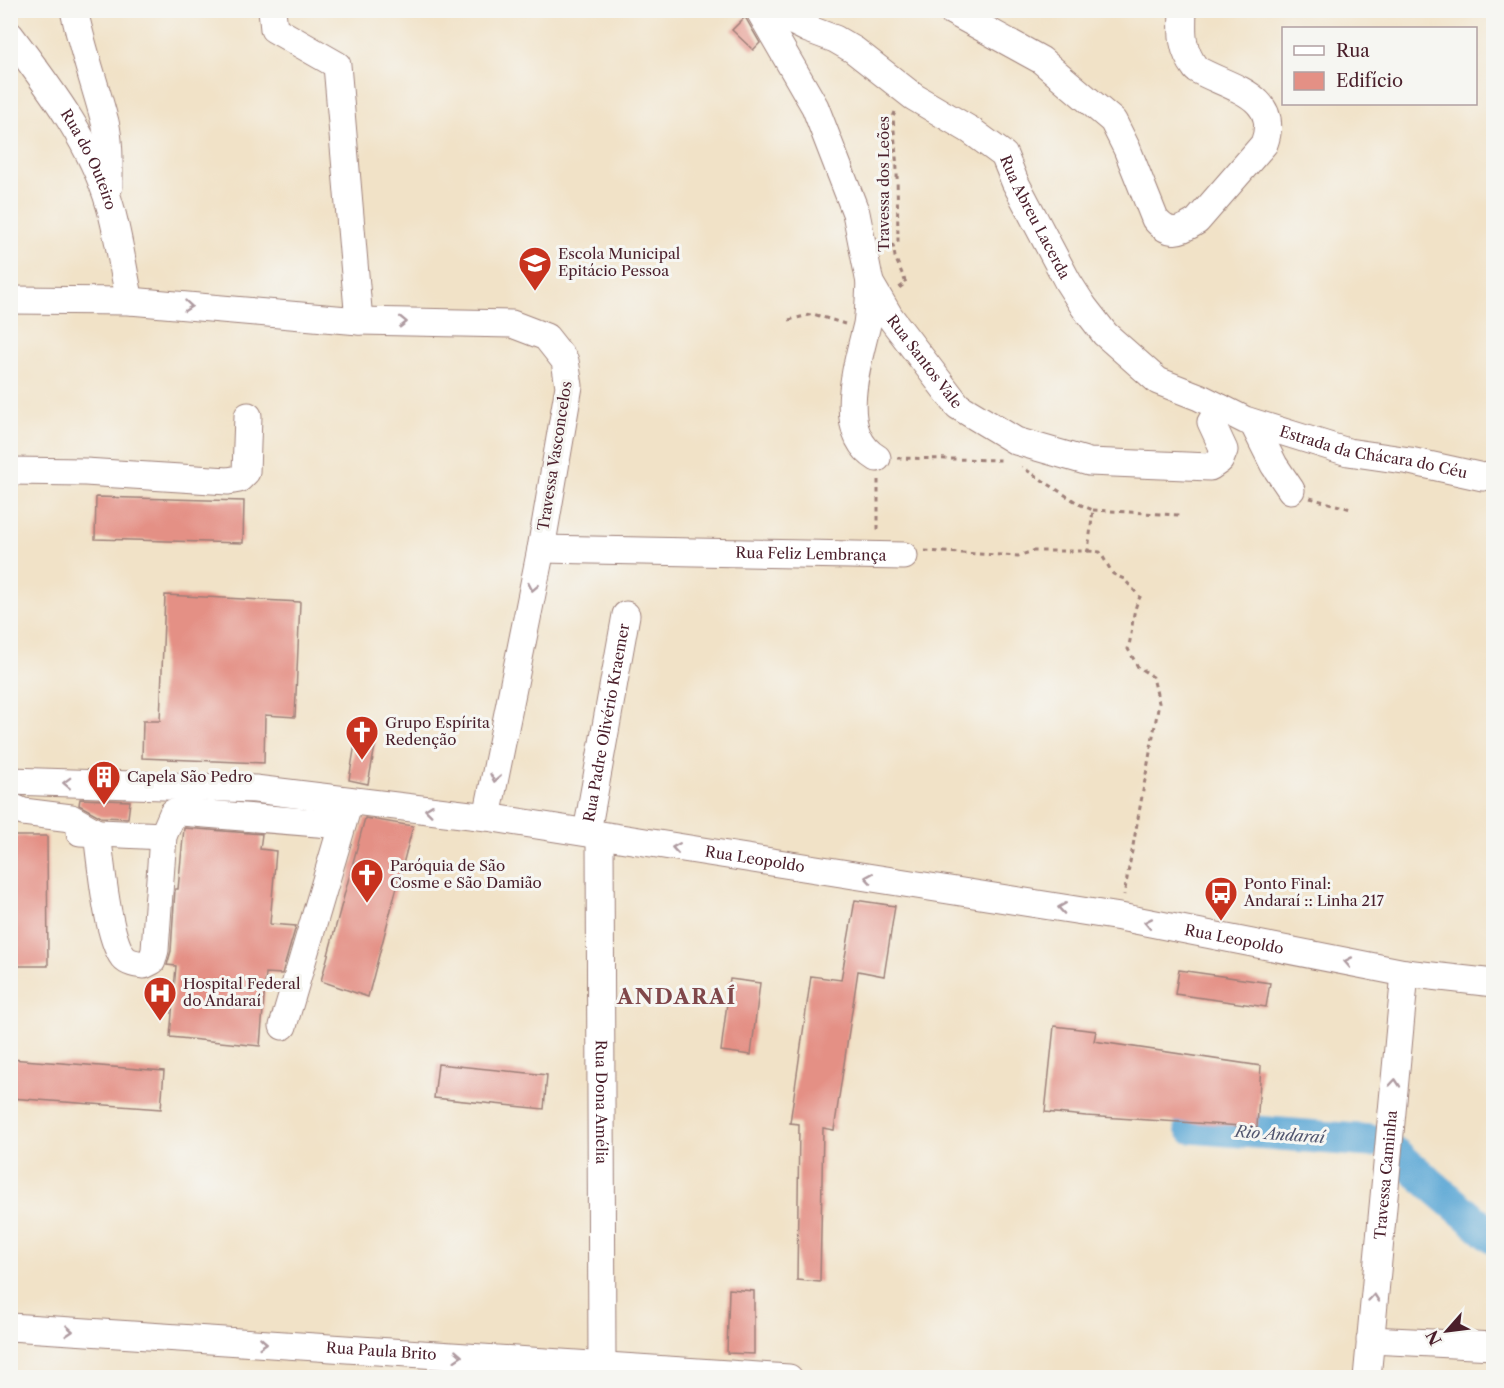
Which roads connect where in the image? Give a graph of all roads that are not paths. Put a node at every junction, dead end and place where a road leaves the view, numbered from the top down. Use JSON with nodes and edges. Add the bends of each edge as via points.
{"nodes":[{"id":1,"x":74,"y":10,"type":"edge"},
{"id":2,"x":272,"y":10,"type":"edge"},
{"id":3,"x":759,"y":10,"type":"edge"},
{"id":4,"x":770,"y":10,"type":"edge"},
{"id":5,"x":950,"y":10,"type":"edge"},
{"id":6,"x":1183,"y":10,"type":"edge"},
{"id":7,"x":10,"y":35,"type":"edge"},
{"id":8,"x":110,"y":206,"type":"junction"},
{"id":9,"x":875,"y":291,"type":"junction"},
{"id":10,"x":10,"y":300,"type":"edge"},
{"id":11,"x":130,"y":301,"type":"junction"},
{"id":12,"x":359,"y":321,"type":"junction"},
{"id":13,"x":1221,"y":408,"type":"junction"},
{"id":14,"x":248,"y":416,"type":"dead end"},
{"id":15,"x":1253,"y":423,"type":"junction"},
{"id":16,"x":877,"y":458,"type":"road end"},
{"id":17,"x":10,"y":471,"type":"edge"},
{"id":18,"x":1494,"y":475,"type":"edge"},
{"id":19,"x":1292,"y":490,"type":"road end"},
{"id":20,"x":541,"y":549,"type":"junction"},
{"id":21,"x":891,"y":556,"type":"road end"},
{"id":22,"x":626,"y":615,"type":"dead end"},
{"id":23,"x":10,"y":781,"type":"edge"},
{"id":24,"x":350,"y":800,"type":"junction"},
{"id":25,"x":10,"y":806,"type":"edge"},
{"id":26,"x":487,"y":817,"type":"junction"},
{"id":27,"x":10,"y":823,"type":"edge"},
{"id":28,"x":342,"y":825,"type":"junction"},
{"id":29,"x":97,"y":833,"type":"junction"},
{"id":30,"x":594,"y":834,"type":"junction"},
{"id":31,"x":163,"y":836,"type":"junction"},
{"id":32,"x":1405,"y":973,"type":"junction"},
{"id":33,"x":1494,"y":982,"type":"edge"},
{"id":34,"x":283,"y":1026,"type":"dead end"},
{"id":35,"x":10,"y":1327,"type":"edge"},
{"id":36,"x":1370,"y":1340,"type":"junction"},
{"id":37,"x":1494,"y":1346,"type":"edge"},
{"id":38,"x":602,"y":1365,"type":"junction"},
{"id":39,"x":789,"y":1377,"type":"edge"},
{"id":40,"x":1367,"y":1377,"type":"edge"}],
"edges":[{"from":1,"to":8,"type":"street","via":[[105,123]]},
{"from":2,"to":12,"type":"street","via":[[274,29],[337,65]]},
{"from":3,"to":9,"type":"street","name":"Rua Santos Vale","via":[[815,107],[856,213]]},
{"from":4,"to":13,"type":"street","name":"Rua Abreu Lacerda","via":[[854,50],[914,97],[1004,155],[1068,282],[1105,334],[1158,381]]},
{"from":5,"to":6,"type":"street","via":[[1041,60],[1113,121],[1155,219],[1172,231],[1197,221],[1263,144],[1269,130],[1266,112],[1260,104],[1190,62],[1183,47]]},
{"from":7,"to":8,"type":"street","name":"Rua do Outeiro","via":[[69,120],[92,161]]},
{"from":8,"to":11,"type":"street","name":"Rua do Outeiro"},
{"from":9,"to":13,"type":"street","name":"Rua Santos Vale","via":[[958,406],[1017,441],[1089,462],[1210,467],[1220,460],[1224,450],[1211,422]]},
{"from":9,"to":16,"type":"street","via":[[855,369],[853,424],[858,440]]},
{"from":10,"to":11,"type":"street","name":"Travessa Vasconcelos"},
{"from":11,"to":12,"type":"street","name":"Travessa Vasconcelos","one_way":true},
{"from":12,"to":20,"type":"street","name":"Travessa Vasconcelos","one_way":true,"via":[[512,324],[546,337],[565,361],[569,386]]},
{"from":13,"to":15,"type":"street","name":"Rua Abreu Lacerda"},
{"from":14,"to":17,"type":"street","via":[[246,472],[239,479]]},
{"from":15,"to":18,"type":"street","name":"Estrada da Chácara do Céu","via":[[1348,452],[1484,477]]},
{"from":15,"to":19,"type":"street"},
{"from":20,"to":21,"type":"street","name":"Rua Feliz Lembrança"},
{"from":20,"to":26,"type":"street","name":"Travessa Vasconcelos","one_way":true},
{"from":22,"to":30,"type":"street","name":"Rua Padre Olivério Kraemer"},
{"from":24,"to":23,"type":"street","name":"Rua Leopoldo","one_way":true,"via":[[255,789]]},
{"from":26,"to":24,"type":"street","name":"Rua Leopoldo","one_way":true},
{"from":24,"to":28,"type":"street"},
{"from":25,"to":29,"type":"street","via":[[23,812],[71,818]]},
{"from":26,"to":30,"type":"street","name":"Rua Leopoldo"},
{"from":27,"to":29,"type":"street"},
{"from":28,"to":31,"type":"street","via":[[181,812],[169,818]]},
{"from":28,"to":34,"type":"street"},
{"from":29,"to":31,"type":"street"},
{"from":29,"to":31,"type":"street","via":[[116,945],[128,962],[144,965],[152,960],[155,950]]},
{"from":32,"to":30,"type":"street","name":"Rua Leopoldo","one_way":true,"via":[[1120,917]]},
{"from":30,"to":38,"type":"street","name":"Rua Dona Amélia"},
{"from":32,"to":33,"type":"street","name":"Rua Leopoldo"},
{"from":36,"to":32,"type":"street","name":"Travessa Caminha","one_way":true},
{"from":35,"to":38,"type":"street","name":"Rua Paula Brito","one_way":true},
{"from":36,"to":37,"type":"street"},
{"from":36,"to":40,"type":"street","name":"Travessa Caminha"},
{"from":38,"to":39,"type":"street","name":"Rua Paula Brito"}]}
